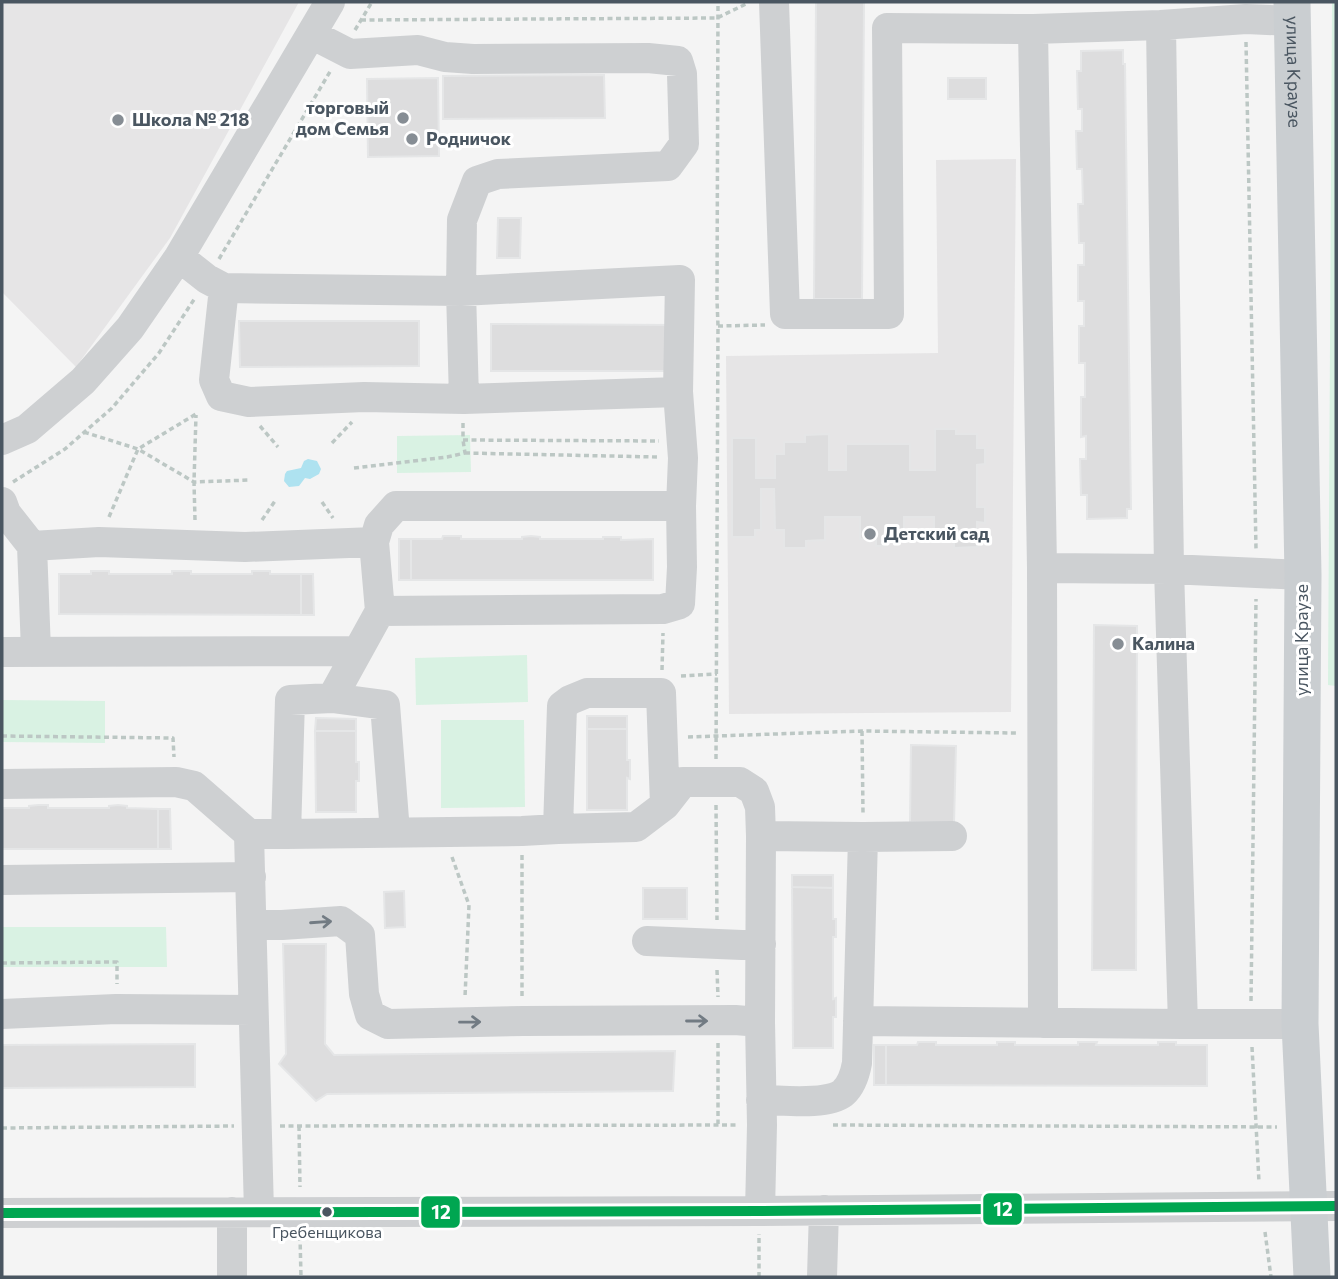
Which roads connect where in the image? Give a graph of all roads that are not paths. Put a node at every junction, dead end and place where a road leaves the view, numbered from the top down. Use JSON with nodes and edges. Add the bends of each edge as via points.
{"nodes":[{"id":1,"x":330,"y":2,"type":"edge"},
{"id":2,"x":774,"y":2,"type":"edge"},
{"id":3,"x":1292,"y":11,"type":"edge"},
{"id":4,"x":1211,"y":12,"type":"edge"},
{"id":5,"x":887,"y":15,"type":"edge"},
{"id":6,"x":1161,"y":25,"type":"junction"},
{"id":7,"x":1034,"y":29,"type":"junction"},
{"id":8,"x":311,"y":34,"type":"junction"},
{"id":9,"x":178,"y":257,"type":"junction"},
{"id":10,"x":224,"y":288,"type":"junction"},
{"id":11,"x":461,"y":291,"type":"junction"},
{"id":12,"x":678,"y":392,"type":"junction"},
{"id":13,"x":464,"y":399,"type":"junction"},
{"id":14,"x":2,"y":440,"type":"edge"},
{"id":15,"x":2,"y":502,"type":"edge"},
{"id":16,"x":681,"y":506,"type":"junction"},
{"id":17,"x":374,"y":542,"type":"junction"},
{"id":18,"x":32,"y":546,"type":"junction"},
{"id":19,"x":1042,"y":568,"type":"junction"},
{"id":20,"x":1169,"y":569,"type":"junction"},
{"id":21,"x":1303,"y":575,"type":"junction"},
{"id":22,"x":380,"y":611,"type":"junction"},
{"id":23,"x":36,"y":651,"type":"junction"},
{"id":24,"x":357,"y":651,"type":"junction"},
{"id":25,"x":2,"y":652,"type":"edge"},
{"id":26,"x":332,"y":698,"type":"junction"},
{"id":27,"x":2,"y":784,"type":"edge"},
{"id":28,"x":665,"y":805,"type":"junction"},
{"id":29,"x":558,"y":829,"type":"junction"},
{"id":30,"x":395,"y":832,"type":"junction"},
{"id":31,"x":249,"y":834,"type":"junction"},
{"id":32,"x":286,"y":834,"type":"junction"},
{"id":33,"x":761,"y":836,"type":"junction"},
{"id":34,"x":952,"y":836,"type":"dead end"},
{"id":35,"x":863,"y":837,"type":"junction"},
{"id":36,"x":251,"y":877,"type":"junction"},
{"id":37,"x":2,"y":880,"type":"edge"},
{"id":38,"x":253,"y":925,"type":"junction"},
{"id":39,"x":647,"y":941,"type":"dead end"},
{"id":40,"x":761,"y":944,"type":"junction"},
{"id":41,"x":253,"y":1010,"type":"junction"},
{"id":42,"x":2,"y":1014,"type":"edge"},
{"id":43,"x":858,"y":1021,"type":"junction"},
{"id":44,"x":760,"y":1022,"type":"junction"},
{"id":45,"x":1043,"y":1023,"type":"junction"},
{"id":46,"x":1183,"y":1024,"type":"junction"},
{"id":47,"x":1300,"y":1024,"type":"junction"},
{"id":48,"x":761,"y":1112,"type":"junction"},
{"id":49,"x":1322,"y":1206,"type":"edge"},
{"id":50,"x":824,"y":1210,"type":"junction"},
{"id":51,"x":760,"y":1211,"type":"junction"},
{"id":52,"x":245,"y":1212,"type":"junction"},
{"id":53,"x":2,"y":1213,"type":"edge"},
{"id":54,"x":232,"y":1277,"type":"edge"},
{"id":55,"x":822,"y":1277,"type":"edge"},
{"id":56,"x":1312,"y":1277,"type":"edge"}],
"edges":[{"from":1,"to":8,"type":"street"},
{"from":2,"to":5,"type":"street","via":[[785,314],[889,314]]},
{"from":3,"to":4,"type":"street","via":[[1246,19]]},
{"from":3,"to":21,"type":"main road","name":"улица Краузе"},
{"from":4,"to":6,"type":"street"},
{"from":5,"to":7,"type":"street"},
{"from":6,"to":7,"type":"street"},
{"from":6,"to":20,"type":"street"},
{"from":7,"to":19,"type":"street"},
{"from":8,"to":9,"type":"street"},
{"from":8,"to":11,"type":"street","via":[[350,54],[418,50],[473,59],[678,61],[684,144],[668,166],[498,174],[477,181],[462,220]]},
{"from":9,"to":10,"type":"street"},
{"from":9,"to":14,"type":"street","via":[[130,328],[83,381],[27,429]]},
{"from":10,"to":11,"type":"street"},
{"from":10,"to":13,"type":"street","via":[[214,380],[221,396],[249,402]]},
{"from":11,"to":12,"type":"street","via":[[680,280]]},
{"from":11,"to":13,"type":"street"},
{"from":12,"to":13,"type":"street"},
{"from":12,"to":16,"type":"street"},
{"from":15,"to":18,"type":"street"},
{"from":16,"to":17,"type":"street","via":[[396,506],[379,525]]},
{"from":16,"to":22,"type":"street","via":[[680,604],[663,609]]},
{"from":17,"to":18,"type":"street"},
{"from":17,"to":22,"type":"street"},
{"from":18,"to":23,"type":"street"},
{"from":19,"to":20,"type":"street"},
{"from":19,"to":45,"type":"street"},
{"from":20,"to":21,"type":"street"},
{"from":20,"to":46,"type":"street"},
{"from":21,"to":47,"type":"main road","name":"улица Краузе"},
{"from":22,"to":24,"type":"street"},
{"from":23,"to":24,"type":"street"},
{"from":23,"to":25,"type":"street"},
{"from":24,"to":26,"type":"street"},
{"from":26,"to":30,"type":"street","via":[[385,705]]},
{"from":26,"to":32,"type":"street","via":[[290,701]]},
{"from":27,"to":31,"type":"street","via":[[176,782],[194,786]]},
{"from":28,"to":29,"type":"street","via":[[636,827]]},
{"from":28,"to":29,"type":"street","via":[[661,693],[587,693],[562,706]]},
{"from":28,"to":33,"type":"street","via":[[683,782],[740,782],[754,791]]},
{"from":29,"to":30,"type":"street"},
{"from":30,"to":32,"type":"street"},
{"from":31,"to":32,"type":"street"},
{"from":31,"to":36,"type":"street"},
{"from":33,"to":35,"type":"street"},
{"from":33,"to":40,"type":"street"},
{"from":34,"to":35,"type":"street"},
{"from":35,"to":43,"type":"street"},
{"from":36,"to":37,"type":"street"},
{"from":36,"to":38,"type":"street"},
{"from":38,"to":41,"type":"street"},
{"from":38,"to":44,"type":"street","one_way":true,"via":[[341,921],[360,935],[370,1015],[388,1024]]},
{"from":39,"to":40,"type":"street"},
{"from":40,"to":44,"type":"street"},
{"from":41,"to":42,"type":"street"},
{"from":41,"to":52,"type":"street","via":[[256,1126]]},
{"from":43,"to":45,"type":"street"},
{"from":43,"to":48,"type":"street","via":[[854,1079],[844,1092],[831,1099]]},
{"from":44,"to":48,"type":"street"},
{"from":45,"to":46,"type":"street"},
{"from":46,"to":47,"type":"street"},
{"from":47,"to":49,"type":"main road","name":"улица Краузе","via":[[1305,1127]]},
{"from":48,"to":51,"type":"street"},
{"from":49,"to":50,"type":"street"},
{"from":49,"to":56,"type":"main road","name":"улица Краузе"},
{"from":50,"to":51,"type":"street"},
{"from":50,"to":55,"type":"street"},
{"from":51,"to":52,"type":"street"},
{"from":52,"to":53,"type":"street"},
{"from":52,"to":54,"type":"street"}]}
